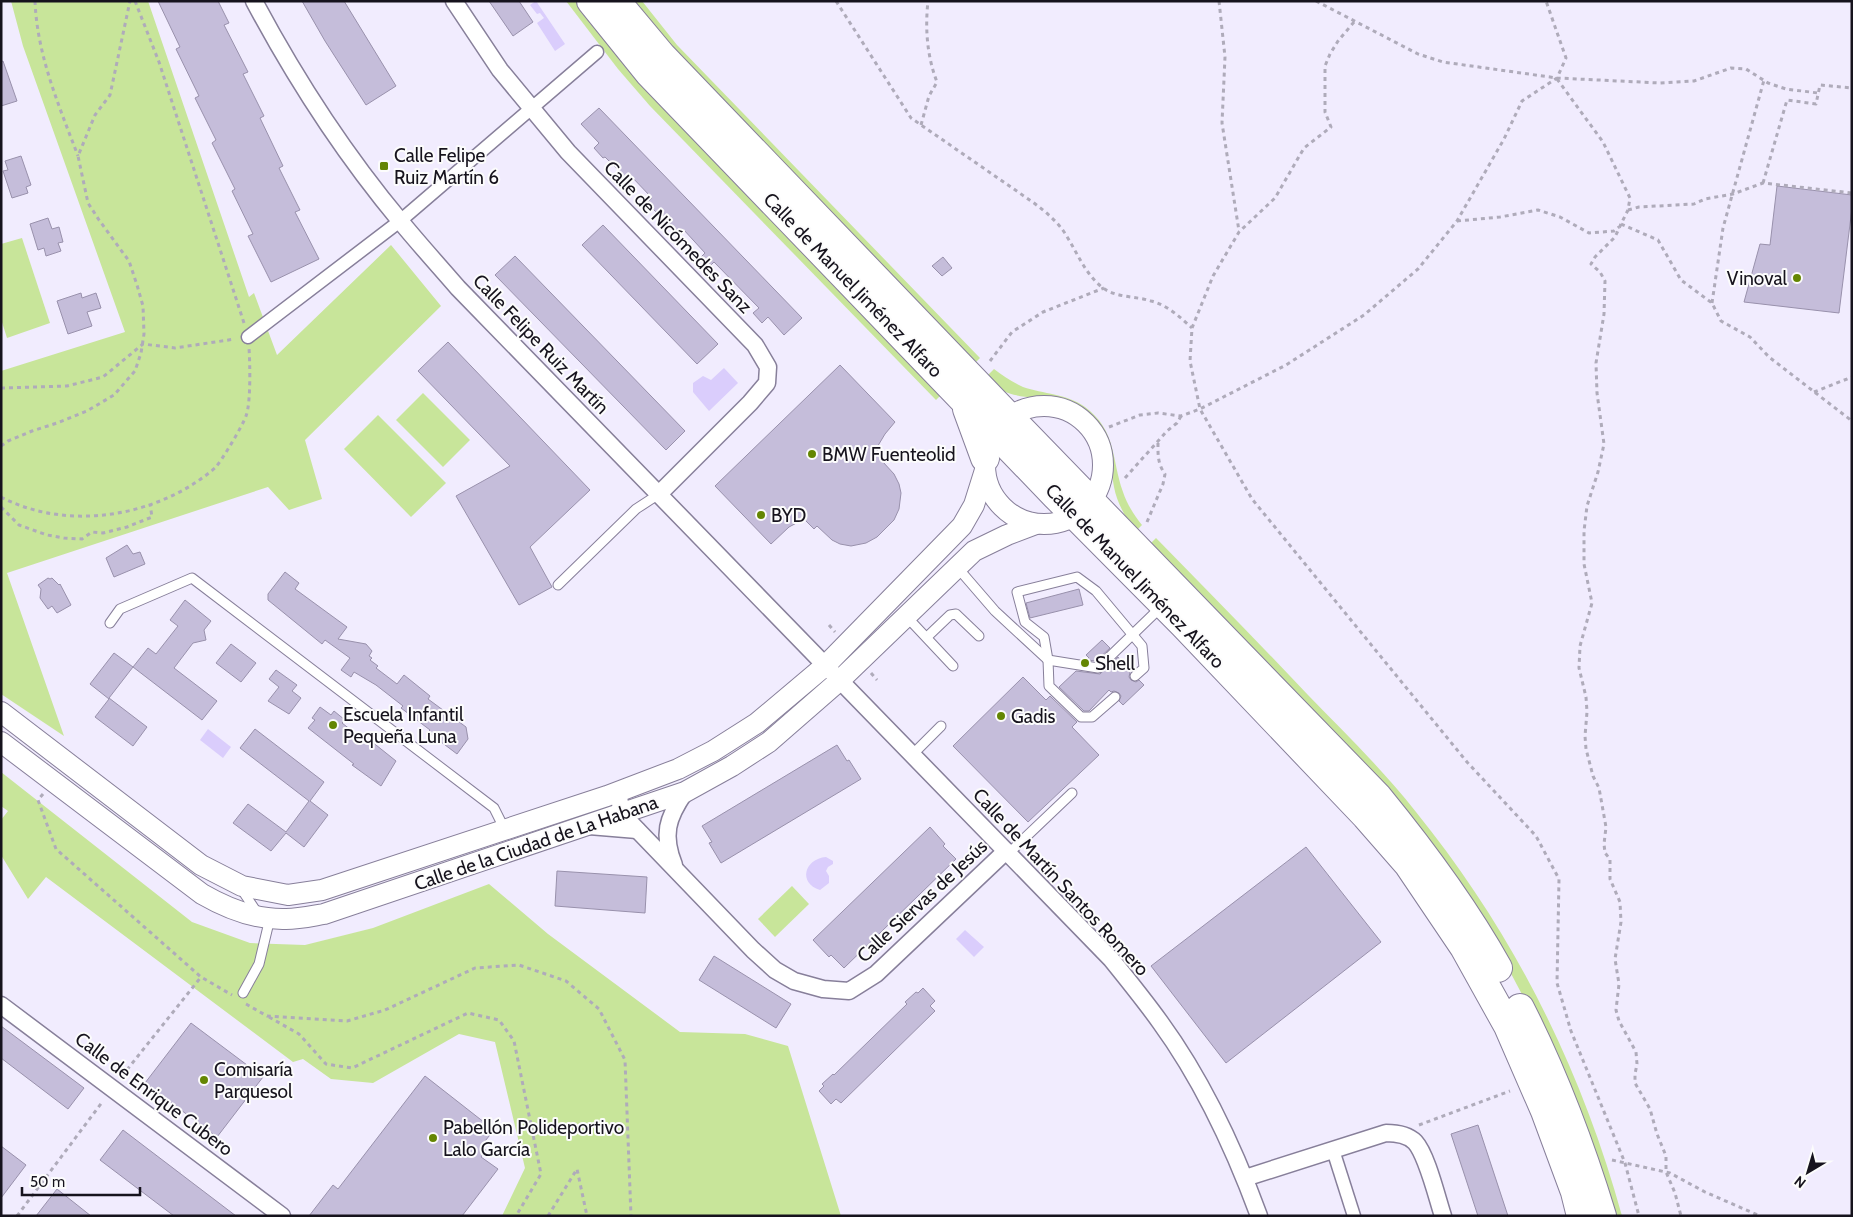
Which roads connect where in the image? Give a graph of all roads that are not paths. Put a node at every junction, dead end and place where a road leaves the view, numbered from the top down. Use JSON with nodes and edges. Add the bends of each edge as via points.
{"nodes":[{"id":1,"x":254,"y":1,"type":"edge"},
{"id":2,"x":454,"y":1,"type":"edge"},
{"id":3,"x":591,"y":1,"type":"edge"},
{"id":4,"x":616,"y":1,"type":"edge"},
{"id":5,"x":597,"y":52,"type":"dead end"},
{"id":6,"x":531,"y":110,"type":"junction"},
{"id":7,"x":400,"y":220,"type":"junction"},
{"id":8,"x":248,"y":336,"type":"road end"},
{"id":9,"x":962,"y":398,"type":"junction"},
{"id":10,"x":1002,"y":424,"type":"junction"},
{"id":11,"x":985,"y":464,"type":"junction"},
{"id":12,"x":658,"y":494,"type":"junction"},
{"id":13,"x":1084,"y":509,"type":"junction"},
{"id":14,"x":1036,"y":524,"type":"junction"},
{"id":15,"x":957,"y":567,"type":"junction"},
{"id":16,"x":558,"y":585,"type":"dead end"},
{"id":17,"x":1164,"y":604,"type":"junction"},
{"id":18,"x":906,"y":616,"type":"junction"},
{"id":19,"x":110,"y":623,"type":"dead end"},
{"id":20,"x":1134,"y":634,"type":"junction"},
{"id":21,"x":979,"y":636,"type":"dead end"},
{"id":22,"x":927,"y":638,"type":"junction"},
{"id":23,"x":1048,"y":660,"type":"junction"},
{"id":24,"x":826,"y":665,"type":"junction"},
{"id":25,"x":953,"y":666,"type":"dead end"},
{"id":26,"x":1135,"y":676,"type":"dead end"},
{"id":27,"x":839,"y":681,"type":"junction"},
{"id":28,"x":1115,"y":697,"type":"dead end"},
{"id":29,"x":1,"y":712,"type":"edge"},
{"id":30,"x":941,"y":726,"type":"dead end"},
{"id":31,"x":1,"y":742,"type":"edge"},
{"id":32,"x":912,"y":755,"type":"junction"},
{"id":33,"x":618,"y":792,"type":"junction"},
{"id":34,"x":685,"y":792,"type":"junction"},
{"id":35,"x":1072,"y":793,"type":"dead end"},
{"id":36,"x":622,"y":814,"type":"junction"},
{"id":37,"x":587,"y":826,"type":"junction"},
{"id":38,"x":505,"y":830,"type":"junction"},
{"id":39,"x":637,"y":830,"type":"junction"},
{"id":40,"x":1008,"y":852,"type":"junction"},
{"id":41,"x":675,"y":867,"type":"junction"},
{"id":42,"x":238,"y":884,"type":"junction"},
{"id":43,"x":303,"y":892,"type":"junction"},
{"id":44,"x":272,"y":918,"type":"junction"},
{"id":45,"x":240,"y":997,"type":"road end"},
{"id":46,"x":1,"y":1005,"type":"edge"},
{"id":47,"x":1333,"y":1150,"type":"junction"},
{"id":48,"x":1245,"y":1178,"type":"junction"},
{"id":49,"x":282,"y":1216,"type":"edge"},
{"id":50,"x":1259,"y":1216,"type":"edge"},
{"id":51,"x":1354,"y":1216,"type":"edge"},
{"id":52,"x":1443,"y":1216,"type":"edge"},
{"id":53,"x":1581,"y":1216,"type":"edge"},
{"id":54,"x":1602,"y":1216,"type":"edge"}],
"edges":[{"from":1,"to":7,"type":"street","name":"Calle Felipe Ruiz Martín","via":[[276,43],[337,136]]},
{"from":2,"to":6,"type":"street","name":"Calle de Nicómedes Sanz"},
{"from":3,"to":9,"type":"highway","name":"Calle de Manuel Jiménez Alfaro","via":[[649,73]]},
{"from":4,"to":10,"type":"highway","name":"Calle de Manuel Jiménez Alfaro","via":[[662,56]]},
{"from":5,"to":6,"type":"street"},
{"from":6,"to":7,"type":"street"},
{"from":6,"to":12,"type":"street","name":"Calle de Nicómedes Sanz","via":[[755,345],[768,367],[767,383],[750,403]]},
{"from":7,"to":8,"type":"street"},
{"from":7,"to":12,"type":"street","name":"Calle Felipe Ruiz Martín","via":[[458,288]]},
{"from":9,"to":10,"type":"highway","name":"Calle de Manuel Jiménez Alfaro"},
{"from":9,"to":11,"type":"highway"},
{"from":10,"to":11,"type":"street","name":"Calle de la Ciudad de La Habana"},
{"from":10,"to":13,"type":"highway","name":"Calle de Manuel Jiménez Alfaro"},
{"from":10,"to":13,"type":"street","via":[[1025,409],[1042,405],[1066,410],[1086,423],[1094,432],[1103,467],[1099,490]]},
{"from":11,"to":14,"type":"street","via":[[992,492],[1002,505]]},
{"from":11,"to":24,"type":"street","name":"Calle de la Ciudad de La Habana","via":[[974,505],[962,526]]},
{"from":12,"to":16,"type":"lane","via":[[636,509]]},
{"from":12,"to":24,"type":"street","name":"Calle Felipe Ruiz Martín"},
{"from":13,"to":14,"type":"street","name":"Calle de la Ciudad de La Habana","via":[[1051,524]]},
{"from":13,"to":17,"type":"highway","name":"Calle de Manuel Jiménez Alfaro"},
{"from":13,"to":54,"type":"highway","name":"Calle de Manuel Jiménez Alfaro","via":[[1378,798],[1421,849],[1474,926],[1521,1009],[1557,1086]]},
{"from":14,"to":15,"type":"street","name":"Calle de la Ciudad de La Habana","via":[[984,545]]},
{"from":15,"to":18,"type":"street","name":"Calle de la Ciudad de La Habana"},
{"from":15,"to":23,"type":"lane","via":[[995,611]]},
{"from":17,"to":20,"type":"lane"},
{"from":17,"to":53,"type":"highway","name":"Calle de Manuel Jiménez Alfaro","via":[[1408,864],[1459,939],[1508,1026],[1546,1111]]},
{"from":18,"to":22,"type":"lane"},
{"from":18,"to":27,"type":"street","name":"Calle de la Ciudad de La Habana"},
{"from":19,"to":38,"type":"lane","name":"Calle de la Ciudad de La Habana","via":[[120,609],[192,578],[494,808]]},
{"from":20,"to":23,"type":"lane","via":[[1098,668]]},
{"from":20,"to":23,"type":"lane","via":[[1096,591],[1077,577],[1017,592],[1025,622],[1044,637]]},
{"from":20,"to":26,"type":"lane","via":[[1142,646],[1144,668]]},
{"from":21,"to":22,"type":"lane","via":[[956,614],[950,615]]},
{"from":22,"to":25,"type":"lane"},
{"from":23,"to":28,"type":"lane","via":[[1049,686],[1081,718],[1092,717]]},
{"from":24,"to":27,"type":"street","name":"Calle Felipe Ruiz Martín"},
{"from":24,"to":33,"type":"street","name":"Calle de la Ciudad de La Habana","via":[[757,723],[714,751]]},
{"from":27,"to":32,"type":"street","name":"Calle de Martín Santos Romero"},
{"from":27,"to":34,"type":"street","name":"Calle de la Ciudad de La Habana","via":[[769,742]]},
{"from":29,"to":42,"type":"street","name":"Calle de la Ciudad de La Habana","via":[[201,865]]},
{"from":30,"to":32,"type":"lane"},
{"from":31,"to":44,"type":"street","name":"Calle de la Ciudad de La Habana","via":[[202,894],[247,915]]},
{"from":32,"to":40,"type":"street","name":"Calle de Martín Santos Romero"},
{"from":33,"to":36,"type":"street"},
{"from":33,"to":38,"type":"street","name":"Calle de la Ciudad de La Habana"},
{"from":34,"to":36,"type":"street","name":"Calle de la Ciudad de La Habana"},
{"from":34,"to":41,"type":"street","name":"Calle Siervas de Jesús","via":[[667,832],[668,850]]},
{"from":35,"to":40,"type":"lane"},
{"from":36,"to":37,"type":"street","name":"Calle de la Ciudad de La Habana"},
{"from":36,"to":39,"type":"street","name":"Calle Siervas de Jesús"},
{"from":37,"to":39,"type":"street"},
{"from":37,"to":44,"type":"street","name":"Calle de la Ciudad de La Habana","via":[[324,914]]},
{"from":38,"to":43,"type":"street","name":"Calle de la Ciudad de La Habana","via":[[322,890]]},
{"from":39,"to":41,"type":"street","name":"Calle Siervas de Jesús"},
{"from":40,"to":41,"type":"street","name":"Calle Siervas de Jesús","via":[[876,974],[849,991],[823,989],[794,981],[775,970]]},
{"from":40,"to":48,"type":"street","name":"Calle de Martín Santos Romero","via":[[1111,959],[1161,1024],[1214,1111]]},
{"from":42,"to":43,"type":"street","name":"Calle de la Ciudad de La Habana","via":[[288,895]]},
{"from":42,"to":44,"type":"lane"},
{"from":43,"to":44,"type":"lane"},
{"from":44,"to":45,"type":"lane","via":[[259,964]]},
{"from":46,"to":49,"type":"street","name":"Calle de Enrique Cubero"},
{"from":47,"to":48,"type":"street"},
{"from":47,"to":51,"type":"street"},
{"from":47,"to":52,"type":"street","via":[[1386,1133],[1399,1133],[1414,1141],[1421,1151]]},
{"from":48,"to":50,"type":"street","name":"Calle de Martín Santos Romero"}]}
